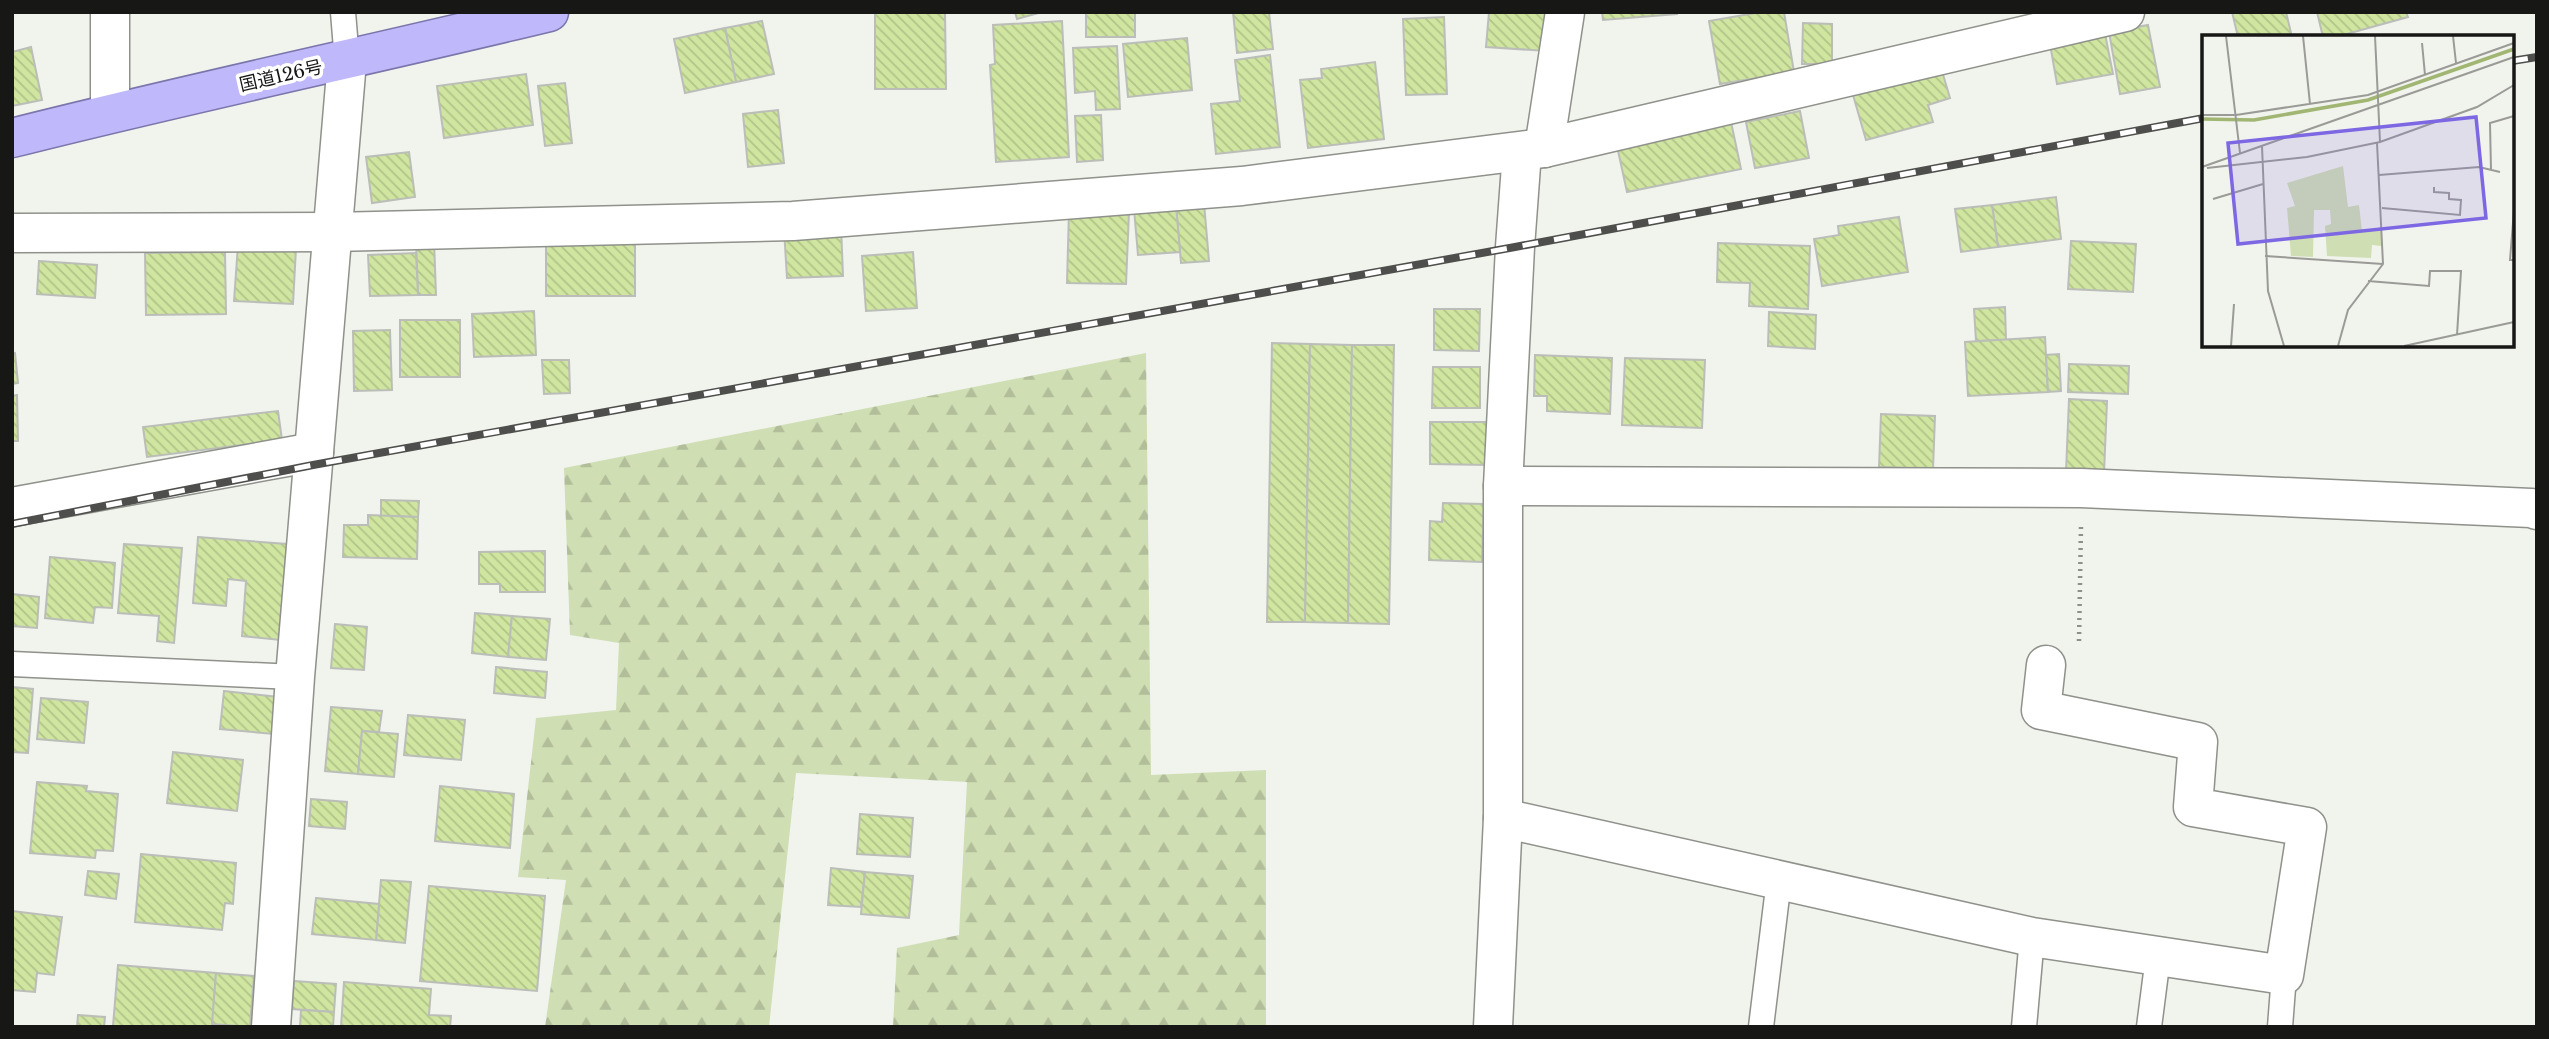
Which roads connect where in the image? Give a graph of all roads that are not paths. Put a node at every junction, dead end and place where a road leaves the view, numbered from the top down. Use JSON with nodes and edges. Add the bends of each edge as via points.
{"nodes":[{"id":1,"x":110,"y":12,"type":"edge"},
{"id":2,"x":343,"y":12,"type":"edge"},
{"id":3,"x":549,"y":12,"type":"edge"},
{"id":4,"x":1564,"y":12,"type":"edge"},
{"id":5,"x":2125,"y":12,"type":"edge"},
{"id":6,"x":347,"y":61,"type":"junction"},
{"id":7,"x":110,"y":113,"type":"junction"},
{"id":8,"x":12,"y":138,"type":"edge"},
{"id":9,"x":1533,"y":150,"type":"junction"},
{"id":10,"x":333,"y":232,"type":"junction"},
{"id":11,"x":12,"y":233,"type":"edge"},
{"id":12,"x":314,"y":452,"type":"junction"},
{"id":13,"x":1503,"y":486,"type":"junction"},
{"id":14,"x":12,"y":507,"type":"edge"},
{"id":15,"x":2537,"y":510,"type":"edge"},
{"id":16,"x":12,"y":664,"type":"edge"},
{"id":17,"x":2046,"y":665,"type":"road end"},
{"id":18,"x":295,"y":677,"type":"junction"},
{"id":19,"x":1503,"y":818,"type":"junction"},
{"id":20,"x":1779,"y":880,"type":"junction"},
{"id":21,"x":2032,"y":937,"type":"junction"},
{"id":22,"x":2158,"y":957,"type":"junction"},
{"id":23,"x":2284,"y":975,"type":"junction"},
{"id":24,"x":271,"y":1027,"type":"edge"},
{"id":25,"x":1493,"y":1027,"type":"edge"},
{"id":26,"x":1761,"y":1027,"type":"edge"},
{"id":27,"x":2024,"y":1027,"type":"edge"},
{"id":28,"x":2149,"y":1027,"type":"edge"},
{"id":29,"x":2280,"y":1027,"type":"edge"}],
"edges":[{"from":1,"to":7,"type":"street"},
{"from":2,"to":6,"type":"lane"},
{"from":3,"to":6,"type":"highway","name":"国道126号"},
{"from":4,"to":9,"type":"street"},
{"from":5,"to":9,"type":"street"},
{"from":6,"to":7,"type":"highway","name":"国道126号"},
{"from":6,"to":10,"type":"street"},
{"from":7,"to":8,"type":"highway","name":"国道126号"},
{"from":9,"to":10,"type":"street","via":[[1242,186],[793,220]]},
{"from":9,"to":13,"type":"street","via":[[1515,247]]},
{"from":10,"to":11,"type":"street"},
{"from":10,"to":12,"type":"street"},
{"from":12,"to":14,"type":"street"},
{"from":12,"to":18,"type":"street"},
{"from":13,"to":15,"type":"street","via":[[2081,488]]},
{"from":13,"to":19,"type":"street"},
{"from":16,"to":18,"type":"lane"},
{"from":17,"to":23,"type":"street","via":[[2041,710],[2198,742],[2193,807],[2307,827]]},
{"from":18,"to":24,"type":"street"},
{"from":19,"to":20,"type":"street"},
{"from":19,"to":25,"type":"street"},
{"from":20,"to":21,"type":"street"},
{"from":20,"to":26,"type":"lane"},
{"from":21,"to":22,"type":"street"},
{"from":21,"to":27,"type":"lane"},
{"from":22,"to":23,"type":"street"},
{"from":22,"to":28,"type":"lane"},
{"from":23,"to":29,"type":"lane"}]}
